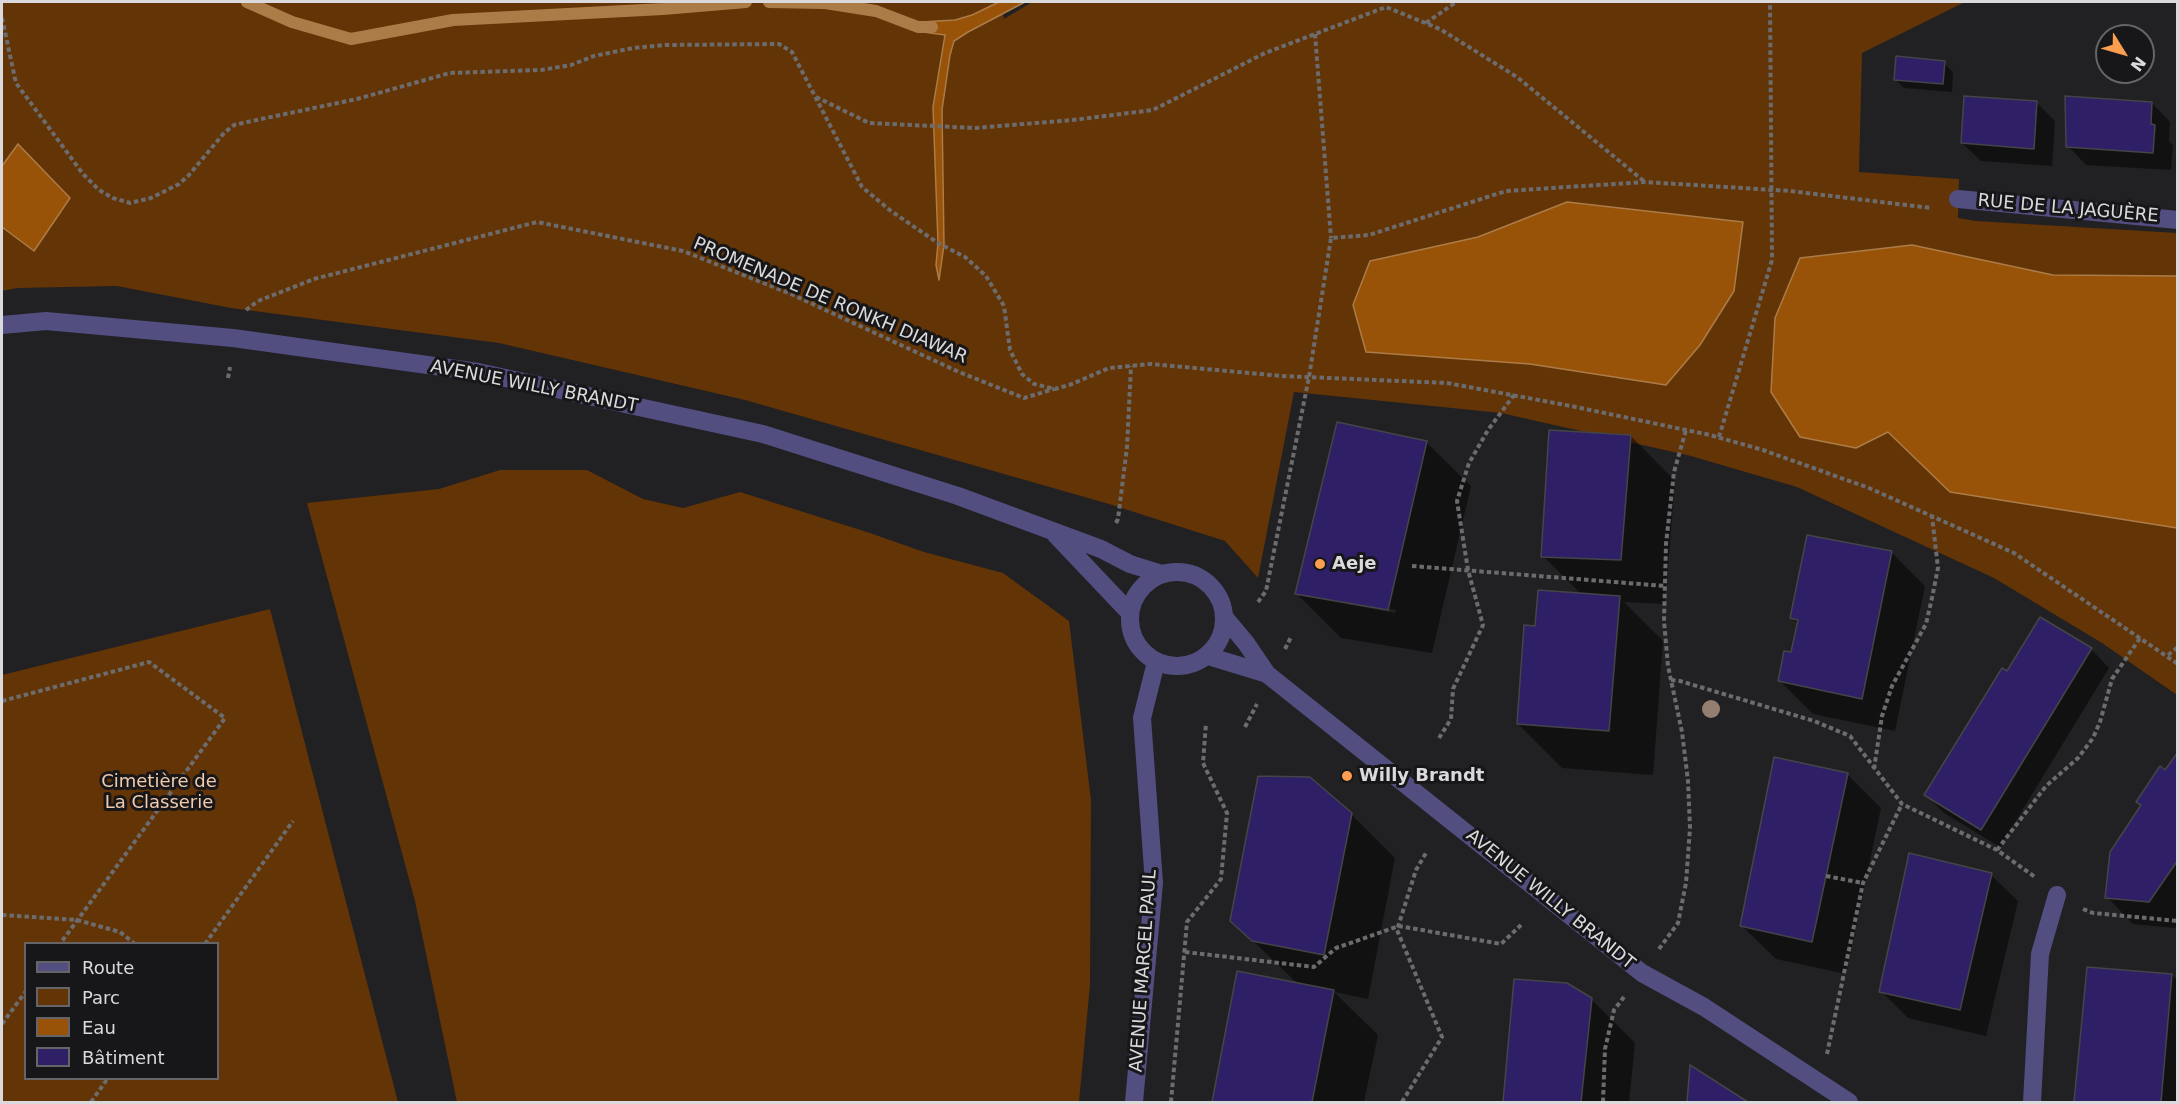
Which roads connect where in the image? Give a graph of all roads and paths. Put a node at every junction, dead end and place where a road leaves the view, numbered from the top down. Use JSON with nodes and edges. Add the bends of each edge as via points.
{"nodes":[{"id":1,"x":1456,"y":2,"type":"edge"},
{"id":2,"x":1770,"y":2,"type":"edge"},
{"id":3,"x":2,"y":18,"type":"edge"},
{"id":4,"x":1426,"y":23,"type":"junction"},
{"id":5,"x":1316,"y":34,"type":"junction"},
{"id":6,"x":816,"y":97,"type":"junction"},
{"id":7,"x":1646,"y":182,"type":"junction"},
{"id":8,"x":1772,"y":190,"type":"junction"},
{"id":9,"x":1958,"y":199,"type":"joint"},
{"id":10,"x":2178,"y":220,"type":"edge"},
{"id":11,"x":1330,"y":238,"type":"junction"},
{"id":12,"x":2,"y":325,"type":"edge"},
{"id":13,"x":233,"y":338,"type":"junction"},
{"id":14,"x":1131,"y":366,"type":"junction"},
{"id":15,"x":1309,"y":377,"type":"junction"},
{"id":16,"x":228,"y":378,"type":"dead end"},
{"id":17,"x":1055,"y":389,"type":"junction"},
{"id":18,"x":1514,"y":395,"type":"junction"},
{"id":19,"x":1686,"y":430,"type":"junction"},
{"id":20,"x":1719,"y":437,"type":"junction"},
{"id":21,"x":1932,"y":516,"type":"junction"},
{"id":22,"x":1118,"y":519,"type":"dead end"},
{"id":23,"x":1052,"y":531,"type":"junction"},
{"id":24,"x":1412,"y":566,"type":"dead end"},
{"id":25,"x":1468,"y":570,"type":"junction"},
{"id":26,"x":1162,"y":574,"type":"junction"},
{"id":27,"x":1665,"y":586,"type":"junction"},
{"id":28,"x":1258,"y":602,"type":"dead end"},
{"id":29,"x":1130,"y":613,"type":"junction"},
{"id":30,"x":1225,"y":618,"type":"junction"},
{"id":31,"x":2140,"y":638,"type":"junction"},
{"id":32,"x":2178,"y":647,"type":"edge"},
{"id":33,"x":1208,"y":656,"type":"junction"},
{"id":34,"x":2168,"y":656,"type":"junction"},
{"id":35,"x":1156,"y":662,"type":"junction"},
{"id":36,"x":2178,"y":664,"type":"edge"},
{"id":37,"x":1267,"y":674,"type":"junction"},
{"id":38,"x":1671,"y":680,"type":"junction"},
{"id":39,"x":2,"y":701,"type":"edge"},
{"id":40,"x":1206,"y":723,"type":"dead end"},
{"id":41,"x":1439,"y":738,"type":"dead end"},
{"id":42,"x":1874,"y":769,"type":"junction"},
{"id":43,"x":1902,"y":804,"type":"junction"},
{"id":44,"x":293,"y":820,"type":"dead end"},
{"id":45,"x":1998,"y":850,"type":"junction"},
{"id":46,"x":1426,"y":853,"type":"dead end"},
{"id":47,"x":1826,"y":876,"type":"dead end"},
{"id":48,"x":1863,"y":883,"type":"junction"},
{"id":49,"x":2057,"y":895,"type":"junction"},
{"id":50,"x":2,"y":915,"type":"edge"},
{"id":51,"x":77,"y":920,"type":"junction"},
{"id":52,"x":2178,"y":921,"type":"edge"},
{"id":53,"x":1521,"y":925,"type":"dead end"},
{"id":54,"x":1399,"y":926,"type":"junction"},
{"id":55,"x":61,"y":942,"type":"edge"},
{"id":56,"x":132,"y":942,"type":"edge"},
{"id":57,"x":206,"y":942,"type":"edge"},
{"id":58,"x":1185,"y":952,"type":"junction"},
{"id":59,"x":1642,"y":973,"type":"junction"},
{"id":60,"x":24,"y":994,"type":"edge"},
{"id":61,"x":2,"y":1024,"type":"edge"},
{"id":62,"x":107,"y":1080,"type":"edge"},
{"id":63,"x":1821,"y":1084,"type":"junction"},
{"id":64,"x":91,"y":1102,"type":"edge"},
{"id":65,"x":1134,"y":1102,"type":"edge"},
{"id":66,"x":1171,"y":1102,"type":"edge"},
{"id":67,"x":1402,"y":1102,"type":"edge"},
{"id":68,"x":1603,"y":1102,"type":"edge"},
{"id":69,"x":1849,"y":1102,"type":"edge"},
{"id":70,"x":2032,"y":1102,"type":"edge"}],
"edges":[{"from":1,"to":4,"type":"path"},
{"from":2,"to":8,"type":"path"},
{"from":3,"to":6,"type":"path","via":[[16,84],[83,174],[99,190],[130,204],[179,184],[234,125],[357,99],[450,73],[540,70],[633,48],[666,45],[779,44],[792,52]]},
{"from":4,"to":5,"type":"path","via":[[1386,7]]},
{"from":4,"to":7,"type":"path","via":[[1517,77]]},
{"from":5,"to":6,"type":"path","via":[[1265,53],[1153,110],[1085,119],[975,129],[869,123]]},
{"from":5,"to":11,"type":"path"},
{"from":6,"to":17,"type":"path","via":[[862,187],[938,243],[965,257],[986,276],[1004,306],[1011,350],[1022,374],[1034,384]]},
{"from":7,"to":8,"type":"path"},
{"from":7,"to":11,"type":"path","via":[[1506,191],[1369,235]]},
{"from":8,"to":9,"type":"path","via":[[1945,210]]},
{"from":8,"to":20,"type":"path","via":[[1772,260]]},
{"from":9,"to":10,"type":"street","name":"RUE DE LA JAGUÈRE"},
{"from":11,"to":15,"type":"path"},
{"from":12,"to":13,"type":"street","name":"AVENUE WILLY BRANDT","via":[[46,321]]},
{"from":13,"to":16,"type":"path","name":"PROMENADE DE RONKH DIAWAR"},
{"from":13,"to":17,"type":"path","name":"PROMENADE DE RONKH DIAWAR","via":[[238,317],[258,301],[314,279],[537,222],[683,251],[791,294],[1024,398]]},
{"from":13,"to":23,"type":"street","name":"AVENUE WILLY BRANDT","via":[[478,372],[763,435],[958,496]]},
{"from":14,"to":15,"type":"path","name":"PROMENADE DE RONKH DIAWAR","via":[[1151,364]]},
{"from":14,"to":17,"type":"path","name":"PROMENADE DE RONKH DIAWAR","via":[[1109,368]]},
{"from":14,"to":22,"type":"path"},
{"from":15,"to":18,"type":"path","name":"PROMENADE DE RONKH DIAWAR","via":[[1447,383]]},
{"from":15,"to":28,"type":"path","via":[[1266,591]]},
{"from":18,"to":19,"type":"path","name":"PROMENADE DE RONKH DIAWAR"},
{"from":18,"to":25,"type":"path","via":[[1469,463],[1457,501]]},
{"from":19,"to":20,"type":"path","name":"PROMENADE DE RONKH DIAWAR"},
{"from":19,"to":27,"type":"path","via":[[1674,472]]},
{"from":20,"to":21,"type":"path","name":"PROMENADE DE RONKH DIAWAR","via":[[1858,484]]},
{"from":21,"to":31,"type":"path","name":"PROMENADE DE RONKH DIAWAR","via":[[2014,553]]},
{"from":21,"to":42,"type":"path","via":[[1938,568],[1932,598],[1926,624],[1888,696]]},
{"from":23,"to":26,"type":"street","name":"AVENUE WILLY BRANDT"},
{"from":23,"to":29,"type":"street","name":"AVENUE WILLY BRANDT"},
{"from":24,"to":25,"type":"path"},
{"from":25,"to":27,"type":"path"},
{"from":25,"to":41,"type":"path","via":[[1483,625],[1453,689],[1451,719]]},
{"from":26,"to":29,"type":"street","via":[[1146,582],[1135,596]]},
{"from":26,"to":30,"type":"street","name":"AVENUE WILLY BRANDT","via":[[1179,571],[1197,575],[1212,585],[1222,600]]},
{"from":27,"to":38,"type":"path","via":[[1664,621]]},
{"from":29,"to":35,"type":"street","via":[[1131,632],[1140,650]]},
{"from":30,"to":33,"type":"street","via":[[1221,639]]},
{"from":30,"to":37,"type":"street","name":"AVENUE WILLY BRANDT"},
{"from":31,"to":34,"type":"path","name":"PROMENADE DE RONKH DIAWAR"},
{"from":31,"to":45,"type":"path","via":[[2112,679],[2093,738],[2078,758],[2046,786]]},
{"from":32,"to":34,"type":"path"},
{"from":33,"to":35,"type":"street","via":[[1192,665],[1174,667]]},
{"from":33,"to":37,"type":"street","name":"AVENUE WILLY BRANDT"},
{"from":34,"to":36,"type":"path","name":"PROMENADE DE RONKH DIAWAR"},
{"from":35,"to":65,"type":"street","name":"AVENUE MARCEL PAUL","via":[[1142,718],[1154,883]]},
{"from":37,"to":59,"type":"street","name":"AVENUE WILLY BRANDT"},
{"from":38,"to":42,"type":"path","via":[[1814,721],[1850,736]]},
{"from":38,"to":59,"type":"path","via":[[1688,782],[1686,883],[1678,923]]},
{"from":39,"to":51,"type":"path","via":[[149,662],[225,718]]},
{"from":40,"to":58,"type":"path","via":[[1203,763],[1227,813],[1221,879],[1187,922]]},
{"from":42,"to":43,"type":"path"},
{"from":43,"to":45,"type":"path"},
{"from":43,"to":48,"type":"path"},
{"from":44,"to":57,"type":"path"},
{"from":45,"to":49,"type":"path"},
{"from":46,"to":54,"type":"path","via":[[1416,870]]},
{"from":47,"to":48,"type":"path"},
{"from":48,"to":63,"type":"path"},
{"from":49,"to":52,"type":"path","via":[[2093,913]]},
{"from":49,"to":70,"type":"street","via":[[2040,954]]},
{"from":50,"to":51,"type":"path"},
{"from":51,"to":55,"type":"path"},
{"from":51,"to":56,"type":"path","via":[[120,932]]},
{"from":53,"to":54,"type":"path","via":[[1502,944]]},
{"from":54,"to":58,"type":"path","via":[[1336,948],[1314,967]]},
{"from":54,"to":67,"type":"path","via":[[1397,930],[1442,1038]]},
{"from":58,"to":66,"type":"path"},
{"from":59,"to":63,"type":"street","name":"AVENUE WILLY BRANDT","via":[[1704,1007]]},
{"from":59,"to":68,"type":"path","via":[[1614,1011],[1605,1049]]},
{"from":60,"to":61,"type":"path"},
{"from":62,"to":64,"type":"path"},
{"from":63,"to":69,"type":"street","name":"AVENUE WILLY BRANDT"}]}
